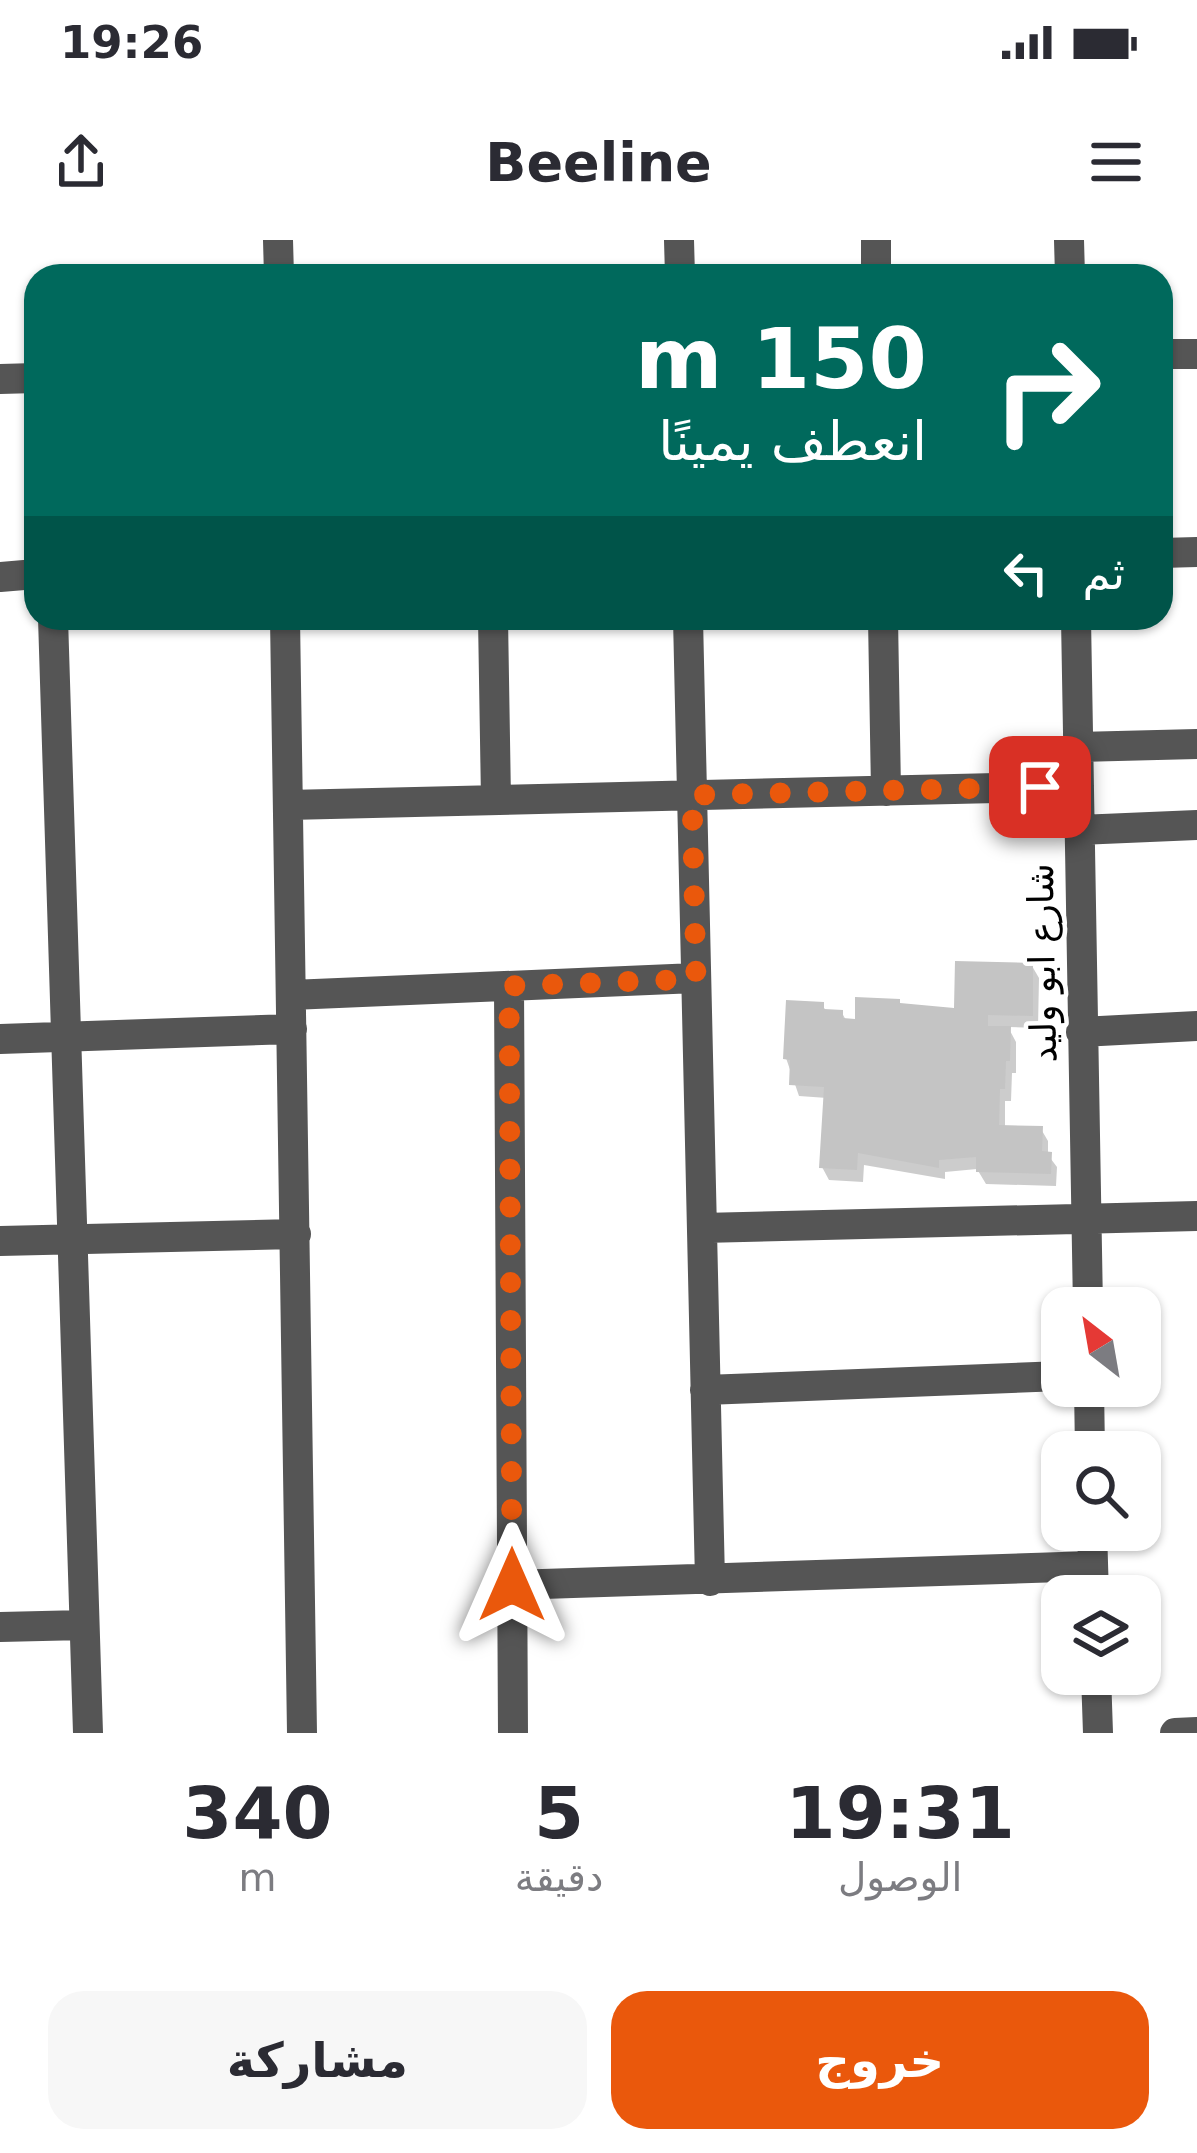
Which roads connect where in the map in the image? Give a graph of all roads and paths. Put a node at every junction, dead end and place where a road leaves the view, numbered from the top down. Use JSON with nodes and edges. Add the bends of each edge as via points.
{"nodes":[{"id":1,"x":53,"y":630,"type":"edge"},
{"id":2,"x":285,"y":630,"type":"edge"},
{"id":3,"x":493,"y":630,"type":"edge"},
{"id":4,"x":688,"y":630,"type":"edge"},
{"id":5,"x":883,"y":630,"type":"edge"},
{"id":6,"x":1076,"y":630,"type":"edge"},
{"id":7,"x":1197,"y":744,"type":"edge"},
{"id":8,"x":1078,"y":747,"type":"junction"},
{"id":9,"x":1078,"y":786,"type":"junction"},
{"id":10,"x":886,"y":791,"type":"junction"},
{"id":11,"x":692,"y":795,"type":"junction"},
{"id":12,"x":496,"y":800,"type":"junction"},
{"id":13,"x":288,"y":806,"type":"junction"},
{"id":14,"x":1197,"y":825,"type":"edge"},
{"id":15,"x":1079,"y":830,"type":"junction"},
{"id":16,"x":696,"y":979,"type":"junction"},
{"id":17,"x":509,"y":986,"type":"junction"},
{"id":18,"x":291,"y":995,"type":"junction"},
{"id":19,"x":1197,"y":1026,"type":"edge"},
{"id":20,"x":292,"y":1029,"type":"junction"},
{"id":21,"x":1081,"y":1032,"type":"junction"},
{"id":22,"x":66,"y":1036,"type":"junction"},
{"id":23,"x":0,"y":1039,"type":"edge"},
{"id":24,"x":1197,"y":1216,"type":"edge"},
{"id":25,"x":1086,"y":1219,"type":"junction"},
{"id":26,"x":702,"y":1228,"type":"junction"},
{"id":27,"x":296,"y":1234,"type":"junction"},
{"id":28,"x":72,"y":1240,"type":"junction"},
{"id":29,"x":0,"y":1241,"type":"edge"},
{"id":30,"x":1088,"y":1287,"type":"edge"},
{"id":31,"x":1041,"y":1377,"type":"edge"},
{"id":32,"x":705,"y":1390,"type":"junction"},
{"id":33,"x":710,"y":1581,"type":"junction"},
{"id":34,"x":1041,"y":1581,"type":"edge"},
{"id":35,"x":512,"y":1585,"type":"junction"},
{"id":36,"x":84,"y":1625,"type":"junction"},
{"id":37,"x":0,"y":1628,"type":"edge"},
{"id":38,"x":1097,"y":1695,"type":"edge"},
{"id":39,"x":1197,"y":1732,"type":"edge"},
{"id":40,"x":88,"y":1733,"type":"edge"},
{"id":41,"x":302,"y":1733,"type":"edge"},
{"id":42,"x":513,"y":1733,"type":"edge"},
{"id":43,"x":1098,"y":1733,"type":"edge"},
{"id":44,"x":1175,"y":1733,"type":"edge"}],
"edges":[{"from":1,"to":22,"type":"street"},
{"from":2,"to":13,"type":"street"},
{"from":3,"to":12,"type":"street"},
{"from":4,"to":11,"type":"street"},
{"from":5,"to":10,"type":"street"},
{"from":6,"to":8,"type":"street","name":"شارع ابو وليد"},
{"from":7,"to":8,"type":"street"},
{"from":8,"to":9,"type":"street","name":"شارع ابو وليد"},
{"from":9,"to":10,"type":"street"},
{"from":9,"to":15,"type":"street","name":"شارع ابو وليد"},
{"from":10,"to":11,"type":"street"},
{"from":11,"to":12,"type":"street"},
{"from":11,"to":16,"type":"street"},
{"from":12,"to":13,"type":"street"},
{"from":13,"to":18,"type":"street"},
{"from":14,"to":15,"type":"street"},
{"from":15,"to":21,"type":"street","name":"شارع ابو وليد"},
{"from":16,"to":17,"type":"street"},
{"from":16,"to":26,"type":"street"},
{"from":17,"to":18,"type":"street"},
{"from":17,"to":35,"type":"street"},
{"from":18,"to":20,"type":"street"},
{"from":19,"to":21,"type":"street"},
{"from":20,"to":22,"type":"street"},
{"from":20,"to":27,"type":"street"},
{"from":21,"to":25,"type":"street","name":"شارع ابو وليد"},
{"from":22,"to":23,"type":"street"},
{"from":22,"to":28,"type":"street"},
{"from":24,"to":25,"type":"street"},
{"from":25,"to":26,"type":"street"},
{"from":25,"to":30,"type":"street","name":"شارع ابو وليد"},
{"from":26,"to":32,"type":"street"},
{"from":27,"to":28,"type":"street"},
{"from":27,"to":41,"type":"street"},
{"from":28,"to":29,"type":"street"},
{"from":28,"to":36,"type":"street"},
{"from":31,"to":32,"type":"street"},
{"from":32,"to":33,"type":"street"},
{"from":33,"to":34,"type":"street"},
{"from":33,"to":35,"type":"street"},
{"from":35,"to":42,"type":"street"},
{"from":36,"to":37,"type":"street"},
{"from":36,"to":40,"type":"street"},
{"from":38,"to":43,"type":"street"},
{"from":39,"to":44,"type":"street"}]}
